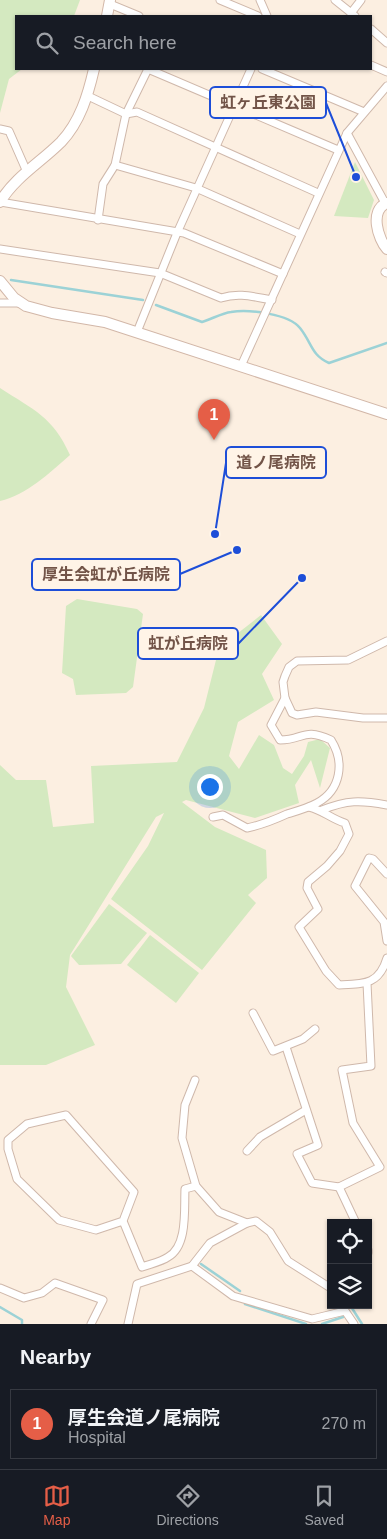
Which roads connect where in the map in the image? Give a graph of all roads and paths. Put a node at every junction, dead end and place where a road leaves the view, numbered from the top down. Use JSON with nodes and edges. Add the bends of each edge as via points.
{"nodes":[{"id":1,"x":220,"y":0,"type":"edge"},
{"id":2,"x":260,"y":0,"type":"edge"},
{"id":3,"x":335,"y":0,"type":"edge"},
{"id":4,"x":361,"y":0,"type":"edge"},
{"id":5,"x":110,"y":2,"type":"edge"},
{"id":6,"x":107,"y":15,"type":"edge"},
{"id":7,"x":137,"y":15,"type":"edge"},
{"id":8,"x":256,"y":15,"type":"edge"},
{"id":9,"x":267,"y":15,"type":"edge"},
{"id":10,"x":353,"y":15,"type":"edge"},
{"id":11,"x":372,"y":30,"type":"edge"},
{"id":12,"x":387,"y":43,"type":"edge"},
{"id":13,"x":372,"y":65,"type":"edge"},
{"id":14,"x":94,"y":70,"type":"edge"},
{"id":15,"x":148,"y":70,"type":"edge"},
{"id":16,"x":150,"y":70,"type":"edge"},
{"id":17,"x":251,"y":70,"type":"edge"},
{"id":18,"x":264,"y":70,"type":"edge"},
{"id":19,"x":387,"y":72,"type":"edge"},
{"id":20,"x":387,"y":86,"type":"edge"},
{"id":21,"x":88,"y":96,"type":"junction"},
{"id":22,"x":234,"y":107,"type":"junction"},
{"id":23,"x":364,"y":112,"type":"junction"},
{"id":24,"x":126,"y":114,"type":"junction"},
{"id":25,"x":0,"y":129,"type":"edge"},
{"id":26,"x":347,"y":133,"type":"junction"},
{"id":27,"x":216,"y":146,"type":"junction"},
{"id":28,"x":338,"y":150,"type":"junction"},
{"id":29,"x":115,"y":165,"type":"junction"},
{"id":30,"x":27,"y":172,"type":"junction"},
{"id":31,"x":196,"y":188,"type":"junction"},
{"id":32,"x":318,"y":193,"type":"junction"},
{"id":33,"x":0,"y":202,"type":"edge"},
{"id":34,"x":386,"y":203,"type":"edge"},
{"id":35,"x":98,"y":220,"type":"junction"},
{"id":36,"x":177,"y":232,"type":"junction"},
{"id":37,"x":300,"y":234,"type":"junction"},
{"id":38,"x":0,"y":249,"type":"edge"},
{"id":39,"x":387,"y":249,"type":"edge"},
{"id":40,"x":160,"y":273,"type":"junction"},
{"id":41,"x":283,"y":274,"type":"junction"},
{"id":42,"x":0,"y":281,"type":"edge"},
{"id":43,"x":272,"y":300,"type":"junction"},
{"id":44,"x":0,"y":303,"type":"edge"},
{"id":45,"x":21,"y":303,"type":"junction"},
{"id":46,"x":136,"y":332,"type":"junction"},
{"id":47,"x":241,"y":366,"type":"junction"},
{"id":48,"x":387,"y":414,"type":"edge"},
{"id":49,"x":387,"y":641,"type":"edge"},
{"id":50,"x":285,"y":698,"type":"junction"},
{"id":51,"x":387,"y":718,"type":"edge"},
{"id":52,"x":387,"y":805,"type":"edge"},
{"id":53,"x":308,"y":806,"type":"junction"},
{"id":54,"x":322,"y":810,"type":"junction"},
{"id":55,"x":213,"y":816,"type":"dead end"},
{"id":56,"x":387,"y":874,"type":"edge"},
{"id":57,"x":387,"y":941,"type":"edge"},
{"id":58,"x":387,"y":958,"type":"edge"},
{"id":59,"x":366,"y":983,"type":"junction"},
{"id":60,"x":253,"y":1013,"type":"dead end"},
{"id":61,"x":315,"y":1029,"type":"dead end"},
{"id":62,"x":286,"y":1047,"type":"junction"},
{"id":63,"x":194,"y":1080,"type":"dead end"},
{"id":64,"x":306,"y":1110,"type":"junction"},
{"id":65,"x":247,"y":1151,"type":"dead end"},
{"id":66,"x":196,"y":1186,"type":"junction"},
{"id":67,"x":339,"y":1187,"type":"junction"},
{"id":68,"x":354,"y":1219,"type":"edge"},
{"id":69,"x":123,"y":1221,"type":"junction"},
{"id":70,"x":247,"y":1223,"type":"junction"},
{"id":71,"x":192,"y":1266,"type":"junction"},
{"id":72,"x":327,"y":1286,"type":"edge"},
{"id":73,"x":0,"y":1288,"type":"edge"},
{"id":74,"x":340,"y":1309,"type":"edge"},
{"id":75,"x":344,"y":1309,"type":"edge"},
{"id":76,"x":91,"y":1324,"type":"edge"},
{"id":77,"x":128,"y":1324,"type":"edge"},
{"id":78,"x":354,"y":1324,"type":"edge"}],
"edges":[{"from":1,"to":8,"type":"street"},
{"from":2,"to":9,"type":"street"},
{"from":3,"to":10,"type":"street"},
{"from":4,"to":10,"type":"street"},
{"from":5,"to":6,"type":"street"},
{"from":5,"to":7,"type":"street"},
{"from":11,"to":12,"type":"street"},
{"from":13,"to":19,"type":"street"},
{"from":14,"to":21,"type":"street"},
{"from":15,"to":24,"type":"street"},
{"from":16,"to":22,"type":"street"},
{"from":17,"to":22,"type":"street"},
{"from":18,"to":23,"type":"street"},
{"from":20,"to":23,"type":"street"},
{"from":21,"to":24,"type":"street"},
{"from":21,"to":30,"type":"street","via":[[62,141]]},
{"from":22,"to":27,"type":"street"},
{"from":22,"to":28,"type":"street"},
{"from":23,"to":26,"type":"street"},
{"from":24,"to":27,"type":"street","via":[[137,112]]},
{"from":24,"to":29,"type":"street"},
{"from":25,"to":30,"type":"street","via":[[10,131]]},
{"from":26,"to":28,"type":"street"},
{"from":26,"to":34,"type":"street"},
{"from":27,"to":31,"type":"street"},
{"from":27,"to":32,"type":"street"},
{"from":28,"to":32,"type":"street"},
{"from":29,"to":31,"type":"street"},
{"from":29,"to":35,"type":"street","via":[[103,184]]},
{"from":30,"to":33,"type":"street"},
{"from":31,"to":36,"type":"street"},
{"from":31,"to":37,"type":"street"},
{"from":32,"to":37,"type":"street"},
{"from":33,"to":35,"type":"street"},
{"from":34,"to":39,"type":"street","via":[[380,208],[376,224]]},
{"from":35,"to":36,"type":"street"},
{"from":36,"to":40,"type":"street"},
{"from":36,"to":41,"type":"street"},
{"from":37,"to":41,"type":"street"},
{"from":38,"to":40,"type":"street"},
{"from":40,"to":43,"type":"street","via":[[221,298],[243,294]]},
{"from":40,"to":46,"type":"street"},
{"from":41,"to":43,"type":"street"},
{"from":42,"to":45,"type":"street"},
{"from":43,"to":47,"type":"street"},
{"from":44,"to":45,"type":"street"},
{"from":45,"to":46,"type":"street","via":[[38,310],[105,322]]},
{"from":46,"to":47,"type":"street"},
{"from":47,"to":48,"type":"street"},
{"from":49,"to":50,"type":"street","via":[[348,660],[297,661],[289,667],[283,682]]},
{"from":50,"to":51,"type":"street","via":[[292,713],[297,715],[316,712]]},
{"from":50,"to":53,"type":"street","via":[[272,725],[276,736],[287,740],[308,733],[331,740],[340,766],[334,789]]},
{"from":52,"to":54,"type":"street","via":[[344,801]]},
{"from":53,"to":54,"type":"street"},
{"from":53,"to":55,"type":"street","via":[[247,828],[223,815]]},
{"from":54,"to":59,"type":"street","via":[[330,818],[345,823],[349,834],[327,866],[308,882],[307,888],[318,909],[299,927],[326,971],[339,985]]},
{"from":56,"to":57,"type":"street","via":[[369,858],[355,886],[384,922]]},
{"from":58,"to":59,"type":"street","via":[[375,979]]},
{"from":59,"to":67,"type":"street","via":[[371,1066],[342,1070],[353,1123],[380,1167]]},
{"from":60,"to":62,"type":"street","via":[[273,1050]]},
{"from":61,"to":62,"type":"street"},
{"from":62,"to":64,"type":"street"},
{"from":63,"to":66,"type":"street","via":[[185,1105],[182,1138]]},
{"from":64,"to":65,"type":"street","via":[[260,1138]]},
{"from":64,"to":67,"type":"street","via":[[318,1145],[297,1154],[312,1183]]},
{"from":66,"to":69,"type":"street","via":[[185,1189],[182,1234],[176,1251],[168,1258],[142,1267]]},
{"from":66,"to":70,"type":"street","via":[[219,1212]]},
{"from":67,"to":68,"type":"street"},
{"from":69,"to":69,"type":"street","via":[[96,1230],[58,1220],[17,1179],[8,1140],[27,1124],[66,1116],[134,1192]]},
{"from":70,"to":71,"type":"street","via":[[210,1243]]},
{"from":70,"to":72,"type":"street","via":[[256,1221],[270,1232],[288,1261]]},
{"from":71,"to":74,"type":"street","via":[[233,1296],[312,1319]]},
{"from":71,"to":77,"type":"street","via":[[137,1284]]},
{"from":73,"to":76,"type":"street","via":[[24,1298],[42,1293],[55,1283],[103,1300]]},
{"from":75,"to":78,"type":"street"}]}
